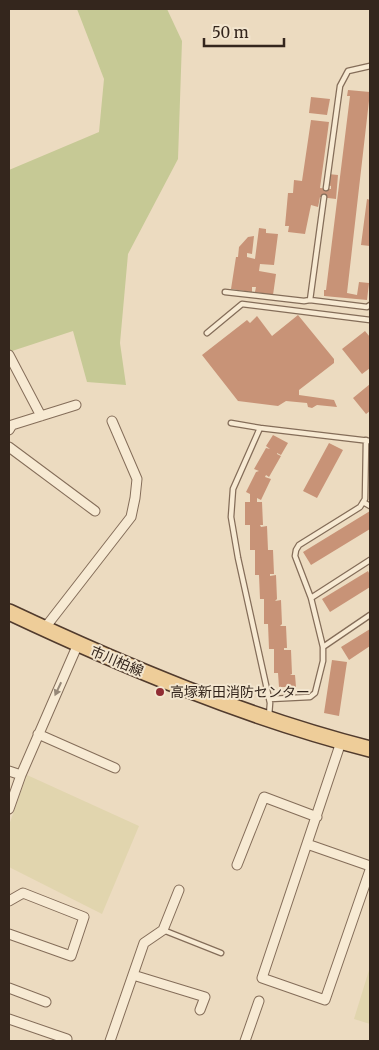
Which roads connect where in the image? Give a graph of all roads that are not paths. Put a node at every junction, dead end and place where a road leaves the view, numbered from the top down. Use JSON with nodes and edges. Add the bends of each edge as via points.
{"nodes":[{"id":1,"x":370,"y":66,"type":"edge"},
{"id":2,"x":326,"y":188,"type":"dead end"},
{"id":3,"x":324,"y":198,"type":"dead end"},
{"id":4,"x":225,"y":292,"type":"dead end"},
{"id":5,"x":310,"y":300,"type":"junction"},
{"id":6,"x":370,"y":305,"type":"edge"},
{"id":7,"x":370,"y":320,"type":"edge"},
{"id":8,"x":207,"y":333,"type":"dead end"},
{"id":9,"x":9,"y":355,"type":"edge"},
{"id":10,"x":76,"y":405,"type":"dead end"},
{"id":11,"x":41,"y":416,"type":"junction"},
{"id":12,"x":112,"y":421,"type":"dead end"},
{"id":13,"x":231,"y":423,"type":"dead end"},
{"id":14,"x":260,"y":428,"type":"junction"},
{"id":15,"x":9,"y":430,"type":"edge"},
{"id":16,"x":368,"y":441,"type":"edge"},
{"id":17,"x":9,"y":447,"type":"edge"},
{"id":18,"x":363,"y":502,"type":"junction"},
{"id":19,"x":370,"y":506,"type":"edge"},
{"id":20,"x":95,"y":511,"type":"dead end"},
{"id":21,"x":370,"y":560,"type":"edge"},
{"id":22,"x":311,"y":598,"type":"junction"},
{"id":23,"x":9,"y":612,"type":"edge"},
{"id":24,"x":370,"y":615,"type":"edge"},
{"id":25,"x":44,"y":629,"type":"junction"},
{"id":26,"x":78,"y":644,"type":"junction"},
{"id":27,"x":323,"y":647,"type":"junction"},
{"id":28,"x":270,"y":699,"type":"junction"},
{"id":29,"x":269,"y":720,"type":"junction"},
{"id":30,"x":38,"y":734,"type":"junction"},
{"id":31,"x":341,"y":742,"type":"junction"},
{"id":32,"x":370,"y":749,"type":"edge"},
{"id":33,"x":115,"y":768,"type":"dead end"},
{"id":34,"x":9,"y":771,"type":"edge"},
{"id":35,"x":20,"y":775,"type":"junction"},
{"id":36,"x":9,"y":810,"type":"edge"},
{"id":37,"x":316,"y":817,"type":"junction"},
{"id":38,"x":307,"y":844,"type":"junction"},
{"id":39,"x":237,"y":865,"type":"dead end"},
{"id":40,"x":370,"y":866,"type":"edge"},
{"id":41,"x":370,"y":870,"type":"edge"},
{"id":42,"x":179,"y":890,"type":"dead end"},
{"id":43,"x":9,"y":901,"type":"edge"},
{"id":44,"x":163,"y":930,"type":"junction"},
{"id":45,"x":9,"y":934,"type":"edge"},
{"id":46,"x":222,"y":953,"type":"dead end"},
{"id":47,"x":133,"y":975,"type":"junction"},
{"id":48,"x":9,"y":988,"type":"edge"},
{"id":49,"x":259,"y":1001,"type":"dead end"},
{"id":50,"x":46,"y":1002,"type":"dead end"},
{"id":51,"x":200,"y":1010,"type":"dead end"},
{"id":52,"x":9,"y":1018,"type":"edge"},
{"id":53,"x":66,"y":1041,"type":"edge"},
{"id":54,"x":110,"y":1041,"type":"edge"},
{"id":55,"x":246,"y":1041,"type":"edge"}],
"edges":[{"from":1,"to":2,"type":"lane","via":[[348,71],[340,86]]},
{"from":3,"to":5,"type":"lane"},
{"from":4,"to":5,"type":"lane"},
{"from":5,"to":6,"type":"lane"},
{"from":7,"to":8,"type":"lane","via":[[242,304]]},
{"from":9,"to":11,"type":"street"},
{"from":10,"to":11,"type":"street"},
{"from":11,"to":15,"type":"street","via":[[12,425]]},
{"from":12,"to":25,"type":"street","via":[[137,478],[131,517]]},
{"from":13,"to":14,"type":"lane"},
{"from":14,"to":16,"type":"lane"},
{"from":14,"to":28,"type":"lane","via":[[233,490],[231,517]]},
{"from":16,"to":18,"type":"lane"},
{"from":17,"to":20,"type":"street"},
{"from":18,"to":19,"type":"lane"},
{"from":18,"to":22,"type":"lane","via":[[296,550],[295,556]]},
{"from":21,"to":22,"type":"lane"},
{"from":22,"to":27,"type":"lane"},
{"from":23,"to":25,"type":"main road","name":"市川柏線"},
{"from":24,"to":27,"type":"lane"},
{"from":25,"to":26,"type":"main road","name":"市川柏線"},
{"from":26,"to":29,"type":"main road","name":"市川柏線"},
{"from":26,"to":30,"type":"street","one_way":true},
{"from":27,"to":28,"type":"lane","via":[[315,693],[310,697]]},
{"from":28,"to":29,"type":"lane"},
{"from":29,"to":31,"type":"main road","name":"市川柏線"},
{"from":30,"to":33,"type":"street"},
{"from":30,"to":35,"type":"street"},
{"from":31,"to":32,"type":"main road","name":"市川柏線"},
{"from":31,"to":37,"type":"street"},
{"from":34,"to":35,"type":"street"},
{"from":35,"to":36,"type":"street"},
{"from":37,"to":38,"type":"street"},
{"from":37,"to":39,"type":"street","via":[[264,797]]},
{"from":38,"to":40,"type":"street"},
{"from":38,"to":41,"type":"street","via":[[262,978],[325,1000]]},
{"from":42,"to":44,"type":"street"},
{"from":43,"to":45,"type":"street","via":[[23,893],[84,917],[70,956]]},
{"from":44,"to":46,"type":"lane"},
{"from":44,"to":47,"type":"street","via":[[144,943]]},
{"from":47,"to":51,"type":"street","via":[[204,997]]},
{"from":47,"to":54,"type":"street"},
{"from":48,"to":50,"type":"street"},
{"from":49,"to":55,"type":"street"},
{"from":52,"to":53,"type":"street"}]}
